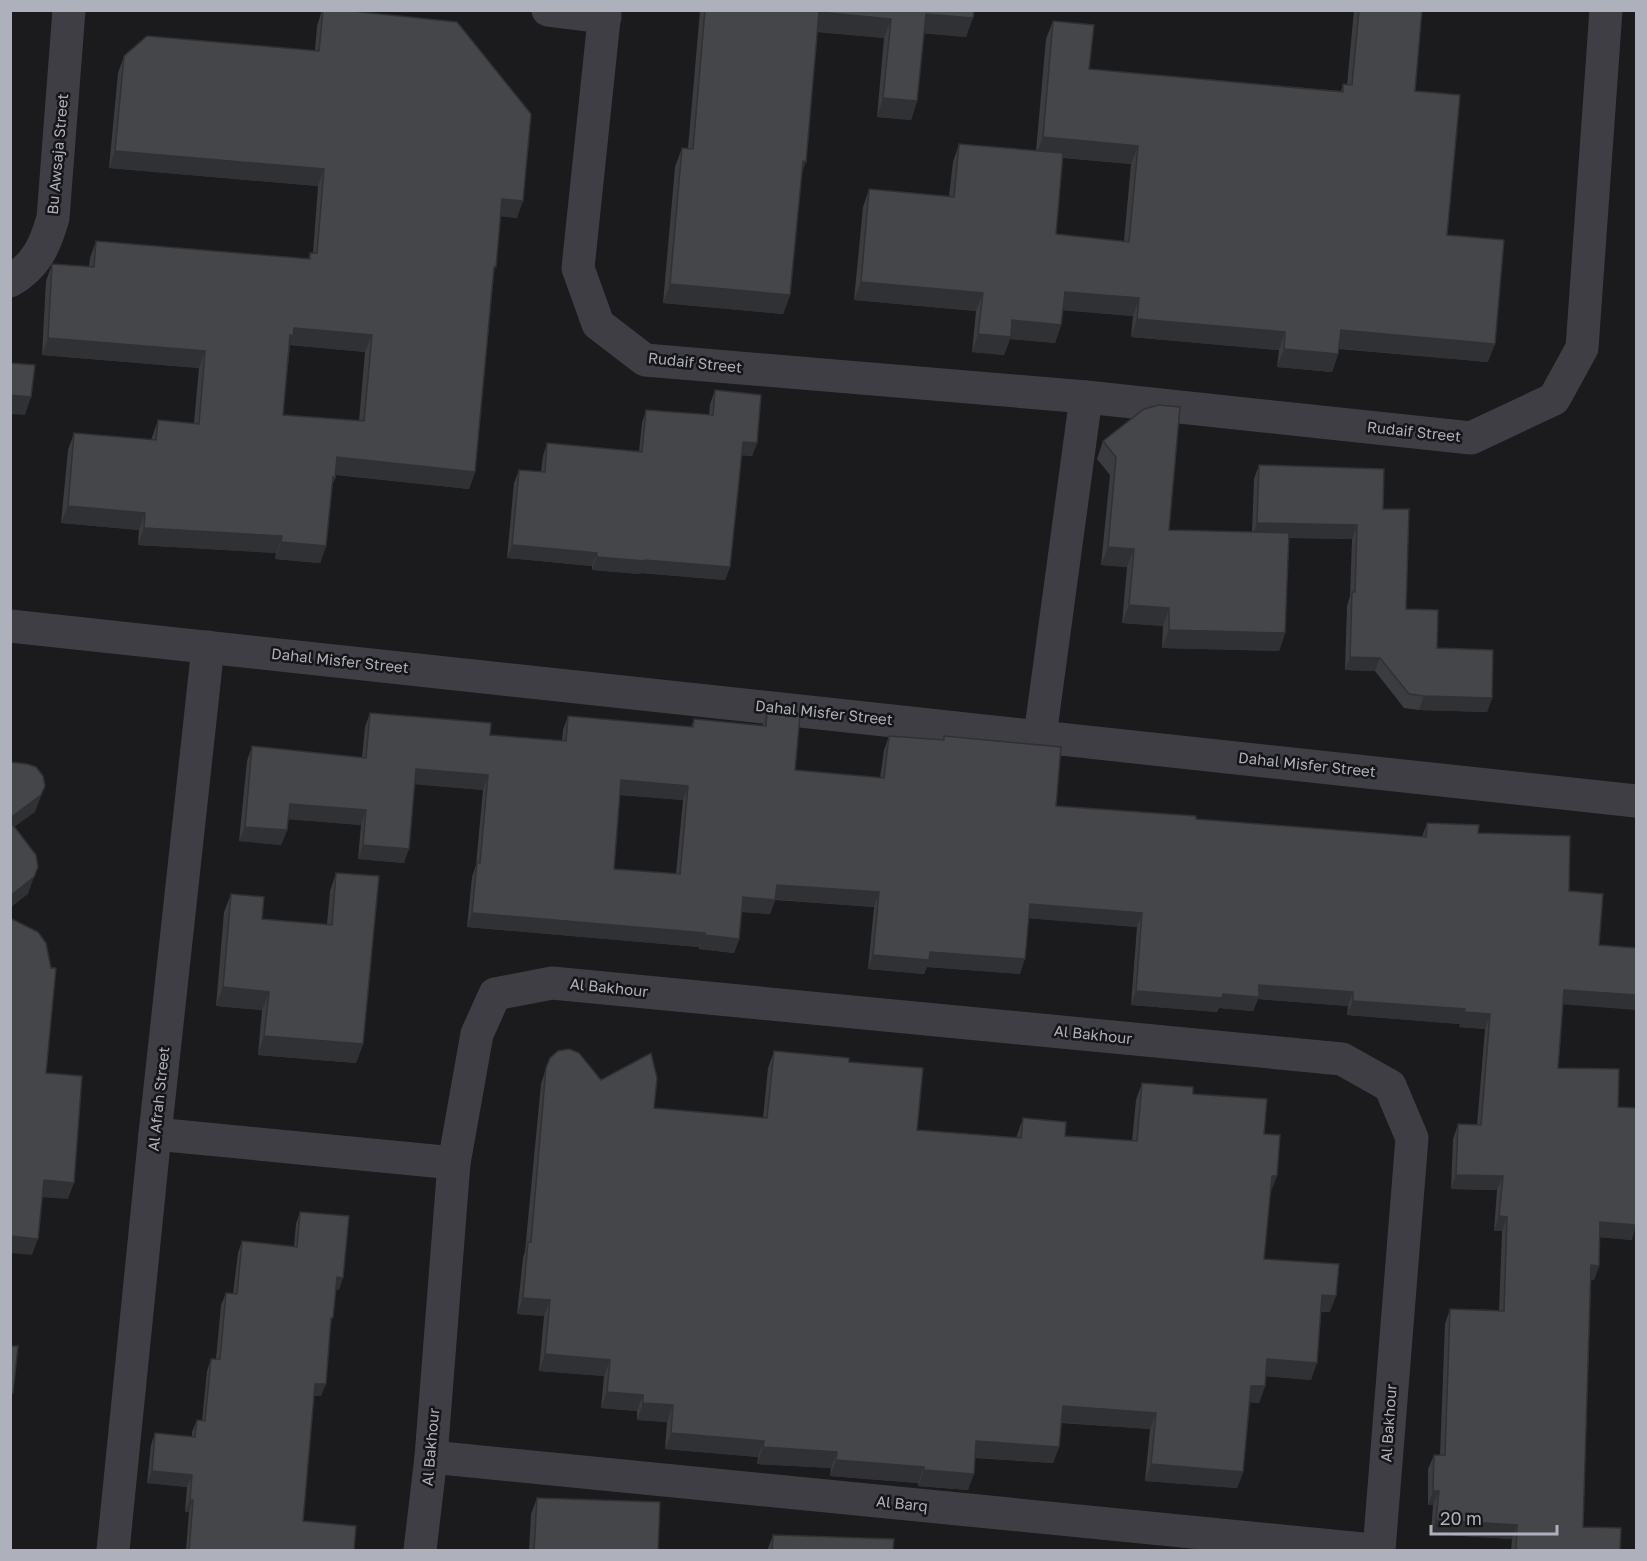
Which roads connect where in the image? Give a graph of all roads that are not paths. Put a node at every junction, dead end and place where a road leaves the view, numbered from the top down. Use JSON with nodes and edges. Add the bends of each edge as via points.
{"nodes":[{"id":1,"x":69,"y":10,"type":"edge"},
{"id":2,"x":548,"y":10,"type":"edge"},
{"id":3,"x":1606,"y":10,"type":"edge"},
{"id":4,"x":605,"y":14,"type":"edge"},
{"id":5,"x":10,"y":281,"type":"edge"},
{"id":6,"x":1086,"y":397,"type":"junction"},
{"id":7,"x":10,"y":626,"type":"edge"},
{"id":8,"x":208,"y":647,"type":"junction"},
{"id":9,"x":1040,"y":736,"type":"junction"},
{"id":10,"x":1636,"y":801,"type":"edge"},
{"id":11,"x":155,"y":1134,"type":"junction"},
{"id":12,"x":454,"y":1163,"type":"junction"},
{"id":13,"x":431,"y":1457,"type":"junction"},
{"id":14,"x":113,"y":1551,"type":"edge"},
{"id":15,"x":420,"y":1551,"type":"edge"},
{"id":16,"x":1373,"y":1551,"type":"edge"},
{"id":17,"x":1379,"y":1551,"type":"edge"}],
"edges":[{"from":1,"to":5,"type":"street","name":"Bu Awsaja Street","via":[[53,218],[46,243],[25,273]]},
{"from":2,"to":4,"type":"street"},
{"from":3,"to":6,"type":"street","name":"Rudaif Street","via":[[1582,348],[1554,399],[1471,438]]},
{"from":4,"to":6,"type":"street","name":"Rudaif Street","via":[[578,267],[598,324],[645,360]]},
{"from":6,"to":9,"type":"street"},
{"from":7,"to":8,"type":"street","name":"Dahal Misfer Street"},
{"from":8,"to":9,"type":"street","name":"Dahal Misfer Street"},
{"from":8,"to":11,"type":"street","name":"Al Afrah Street"},
{"from":9,"to":10,"type":"street","name":"Dahal Misfer Street"},
{"from":11,"to":12,"type":"street"},
{"from":11,"to":14,"type":"street","name":"Al Afrah Street"},
{"from":12,"to":13,"type":"street","name":"Al Bakhour"},
{"from":12,"to":17,"type":"street","name":"Al Bakhour","via":[[477,1034],[495,994],[552,983],[1342,1059],[1390,1086],[1412,1137]]},
{"from":13,"to":15,"type":"street","name":"Al Bakhour"},
{"from":13,"to":16,"type":"street","name":"Al Barq"}]}
